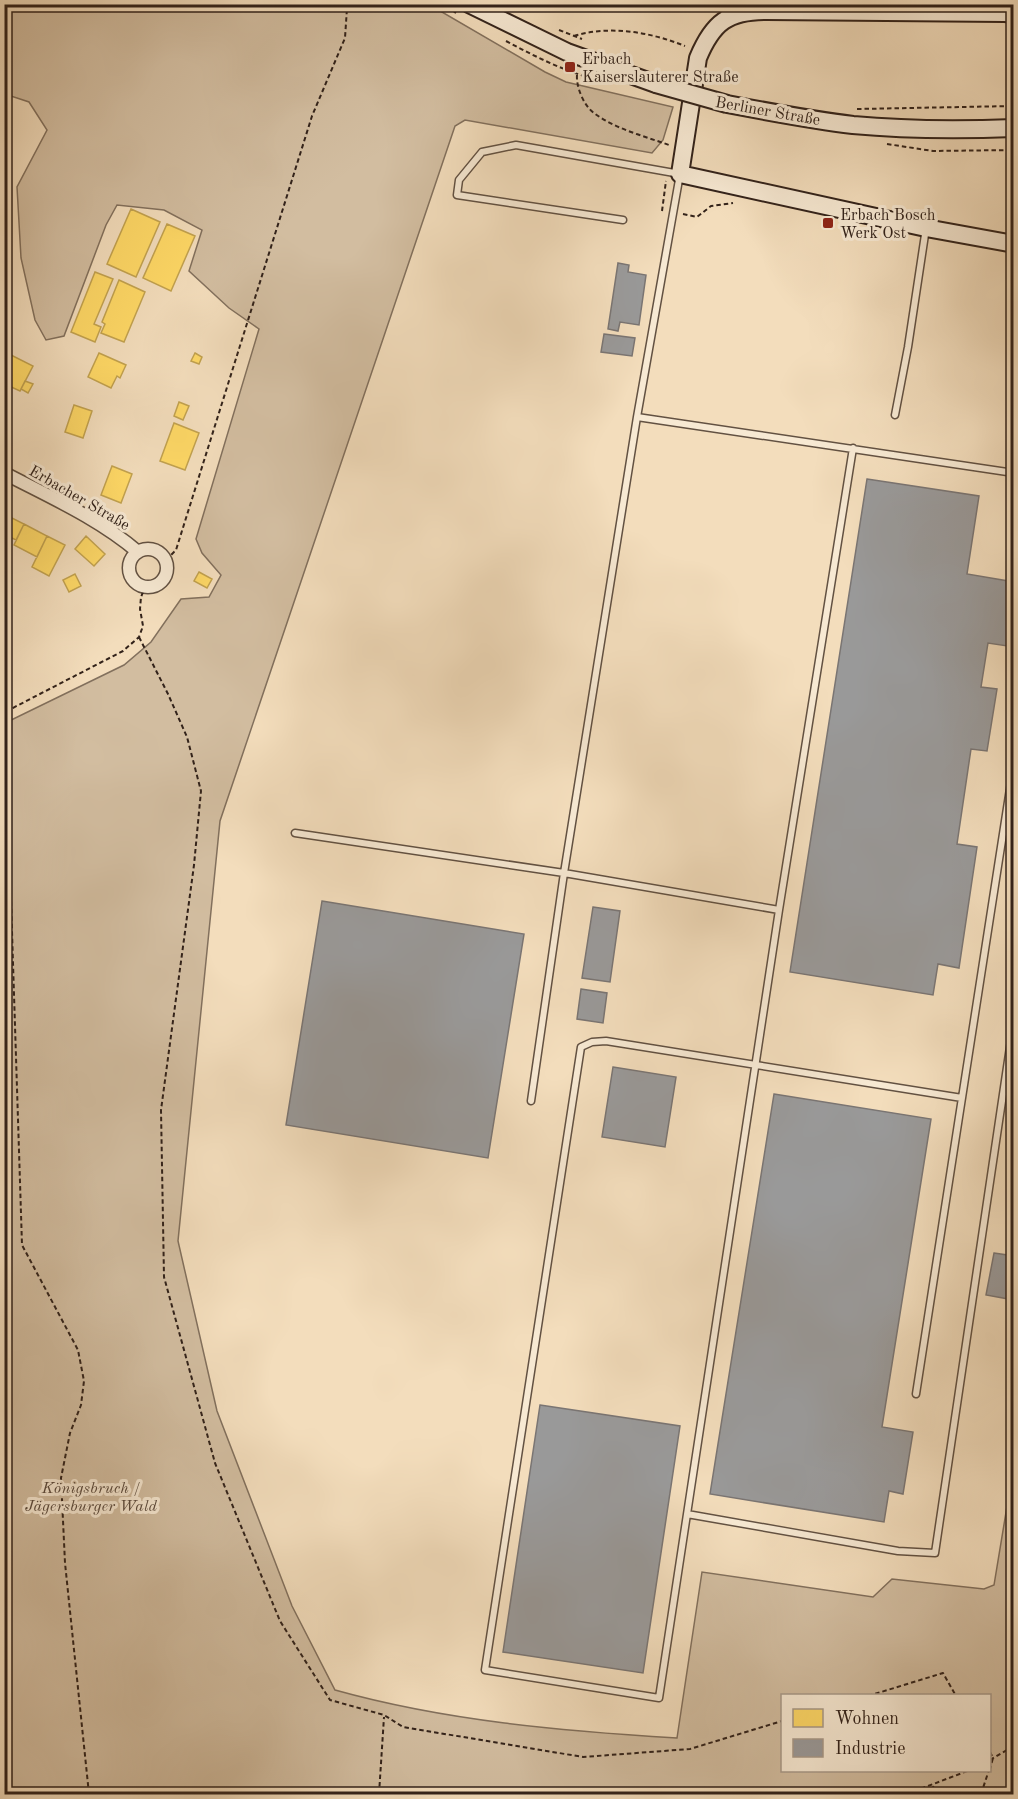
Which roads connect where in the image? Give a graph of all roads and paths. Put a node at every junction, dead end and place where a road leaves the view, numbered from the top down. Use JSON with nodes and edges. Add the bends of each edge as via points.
{"nodes":[{"id":1,"x":345,"y":4,"type":"edge"},
{"id":2,"x":469,"y":4,"type":"edge"},
{"id":3,"x":727,"y":10,"type":"edge"},
{"id":4,"x":1011,"y":15,"type":"edge"},
{"id":5,"x":574,"y":36,"type":"dead end"},
{"id":6,"x":688,"y":47,"type":"dead end"},
{"id":7,"x":577,"y":75,"type":"dead end"},
{"id":8,"x":850,"y":109,"type":"dead end"},
{"id":9,"x":1013,"y":109,"type":"edge"},
{"id":10,"x":1014,"y":128,"type":"edge"},
{"id":11,"x":954,"y":130,"type":"junction"},
{"id":12,"x":1014,"y":139,"type":"edge"},
{"id":13,"x":671,"y":147,"type":"dead end"},
{"id":14,"x":680,"y":174,"type":"junction"},
{"id":15,"x":623,"y":220,"type":"dead end"},
{"id":16,"x":926,"y":228,"type":"junction"},
{"id":17,"x":1014,"y":238,"type":"edge"},
{"id":18,"x":994,"y":240,"type":"junction"},
{"id":19,"x":1014,"y":244,"type":"edge"},
{"id":20,"x":895,"y":415,"type":"dead end"},
{"id":21,"x":637,"y":417,"type":"junction"},
{"id":22,"x":853,"y":448,"type":"junction"},
{"id":23,"x":4,"y":473,"type":"edge"},
{"id":24,"x":1014,"y":473,"type":"edge"},
{"id":25,"x":138,"y":552,"type":"junction"},
{"id":26,"x":165,"y":560,"type":"junction"},
{"id":27,"x":145,"y":586,"type":"junction"},
{"id":28,"x":139,"y":637,"type":"junction"},
{"id":29,"x":5,"y":712,"type":"edge"},
{"id":30,"x":1014,"y":763,"type":"edge"},
{"id":31,"x":295,"y":833,"type":"dead end"},
{"id":32,"x":564,"y":873,"type":"junction"},
{"id":33,"x":778,"y":910,"type":"junction"},
{"id":34,"x":1014,"y":1020,"type":"edge"},
{"id":35,"x":755,"y":1066,"type":"junction"},
{"id":36,"x":962,"y":1098,"type":"junction"},
{"id":37,"x":531,"y":1101,"type":"dead end"},
{"id":38,"x":916,"y":1394,"type":"dead end"},
{"id":39,"x":687,"y":1514,"type":"junction"},
{"id":40,"x":871,"y":1694,"type":"edge"},
{"id":41,"x":955,"y":1694,"type":"edge"},
{"id":42,"x":384,"y":1715,"type":"junction"},
{"id":43,"x":781,"y":1722,"type":"edge"},
{"id":44,"x":1014,"y":1746,"type":"edge"},
{"id":45,"x":991,"y":1759,"type":"edge"},
{"id":46,"x":965,"y":1772,"type":"edge"},
{"id":47,"x":988,"y":1772,"type":"edge"},
{"id":48,"x":932,"y":1785,"type":"junction"},
{"id":49,"x":90,"y":1794,"type":"edge"},
{"id":50,"x":379,"y":1794,"type":"edge"},
{"id":51,"x":907,"y":1794,"type":"edge"},
{"id":52,"x":936,"y":1794,"type":"edge"},
{"id":53,"x":981,"y":1794,"type":"edge"}],
"edges":[{"from":1,"to":26,"type":"path","via":[[345,38],[312,116],[176,550]]},
{"from":2,"to":11,"type":"street","name":"Berliner Straße","bridge":true,"via":[[567,52],[727,104],[854,125]]},
{"from":3,"to":4,"type":"street"},
{"from":3,"to":14,"type":"street","via":[[698,58]]},
{"from":5,"to":6,"type":"path","via":[[607,30],[632,32]]},
{"from":7,"to":13,"type":"path","via":[[582,98],[592,112]]},
{"from":8,"to":9,"type":"path"},
{"from":9,"to":11,"type":"street","via":[[999,123]]},
{"from":10,"to":11,"type":"street","name":"Berliner Straße"},
{"from":11,"to":12,"type":"street"},
{"from":14,"to":15,"type":"lane","via":[[516,145],[482,152],[459,180],[457,195]]},
{"from":14,"to":16,"type":"street"},
{"from":14,"to":21,"type":"lane"},
{"from":16,"to":18,"type":"street"},
{"from":16,"to":20,"type":"lane"},
{"from":17,"to":18,"type":"street"},
{"from":18,"to":19,"type":"street"},
{"from":21,"to":22,"type":"lane"},
{"from":21,"to":32,"type":"lane"},
{"from":22,"to":24,"type":"lane"},
{"from":22,"to":33,"type":"lane"},
{"from":23,"to":25,"type":"street","name":"Erbacher Straße","via":[[94,520]]},
{"from":25,"to":26,"type":"street","name":"Erbacher Straße","via":[[154,550]]},
{"from":25,"to":27,"type":"street","name":"Erbacher Straße","via":[[132,557],[129,572],[132,579]]},
{"from":26,"to":27,"type":"street","via":[[165,576],[153,586]]},
{"from":27,"to":28,"type":"path"},
{"from":28,"to":29,"type":"path","via":[[123,651]]},
{"from":28,"to":42,"type":"path","via":[[188,737],[201,791],[161,1110],[164,1277],[215,1463],[280,1621],[330,1700]]},
{"from":29,"to":49,"type":"path","via":[[21,1245],[78,1350],[84,1382],[62,1478],[65,1563]]},
{"from":30,"to":36,"type":"lane"},
{"from":31,"to":32,"type":"lane"},
{"from":32,"to":33,"type":"lane"},
{"from":32,"to":37,"type":"lane"},
{"from":33,"to":35,"type":"lane"},
{"from":34,"to":39,"type":"lane","via":[[935,1553],[898,1551]]},
{"from":35,"to":36,"type":"lane"},
{"from":35,"to":39,"type":"lane"},
{"from":35,"to":39,"type":"lane","via":[[606,1041],[581,1047],[485,1670],[659,1698]]},
{"from":36,"to":38,"type":"lane"},
{"from":40,"to":41,"type":"path","via":[[943,1673]]},
{"from":42,"to":43,"type":"path","via":[[403,1726],[583,1756],[690,1749]]},
{"from":42,"to":50,"type":"path"},
{"from":44,"to":45,"type":"path"},
{"from":46,"to":48,"type":"path"},
{"from":47,"to":53,"type":"path"},
{"from":48,"to":51,"type":"path"},
{"from":48,"to":52,"type":"path"}]}
